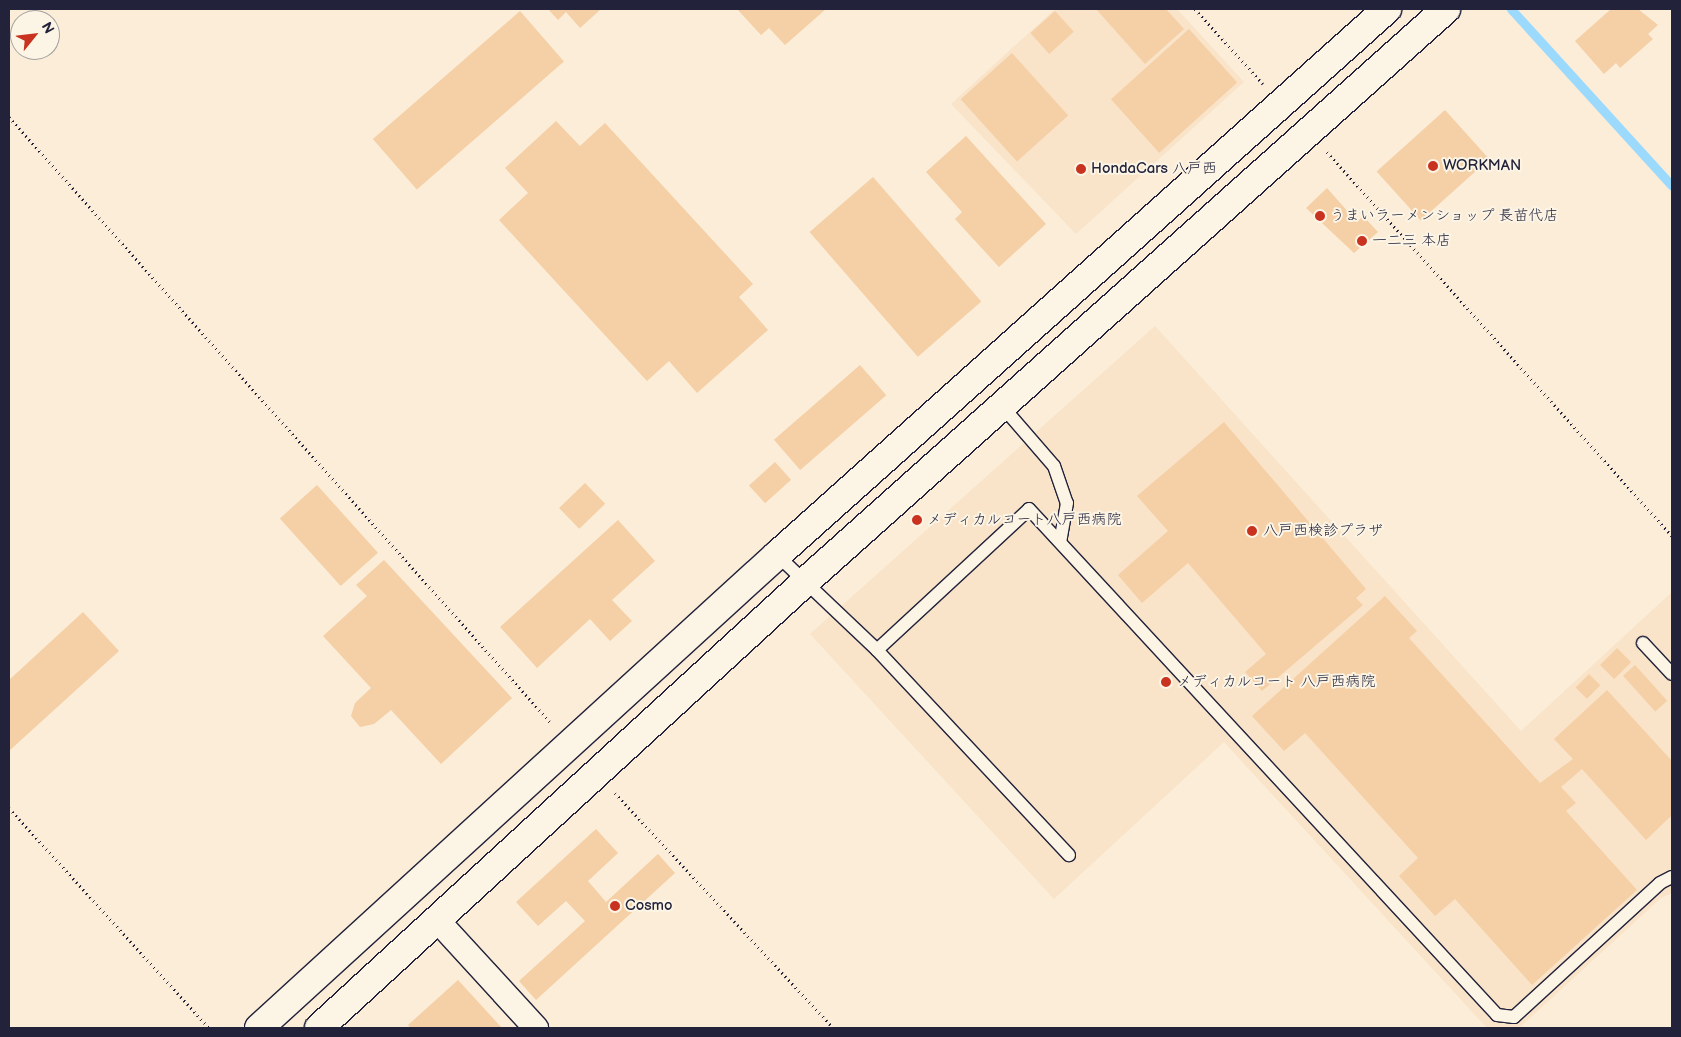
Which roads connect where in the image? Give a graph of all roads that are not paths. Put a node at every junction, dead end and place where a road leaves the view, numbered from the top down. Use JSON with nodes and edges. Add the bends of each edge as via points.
{"nodes":[{"id":1,"x":1386,"y":9,"type":"edge"},
{"id":2,"x":1446,"y":9,"type":"edge"},
{"id":3,"x":1002,"y":406,"type":"junction"},
{"id":4,"x":1060,"y":541,"type":"junction"},
{"id":5,"x":777,"y":555,"type":"junction"},
{"id":6,"x":806,"y":582,"type":"junction"},
{"id":7,"x":1643,"y":643,"type":"dead end"},
{"id":8,"x":877,"y":650,"type":"junction"},
{"id":9,"x":1672,"y":674,"type":"edge"},
{"id":10,"x":1069,"y":855,"type":"dead end"},
{"id":11,"x":1672,"y":877,"type":"edge"},
{"id":12,"x":437,"y":920,"type":"junction"},
{"id":13,"x":259,"y":1028,"type":"edge"},
{"id":14,"x":320,"y":1028,"type":"edge"},
{"id":15,"x":536,"y":1028,"type":"edge"}],
"edges":[{"from":1,"to":5,"type":"street"},
{"from":2,"to":3,"type":"street"},
{"from":3,"to":4,"type":"lane","via":[[1054,466],[1067,504]]},
{"from":3,"to":6,"type":"street"},
{"from":4,"to":8,"type":"lane","via":[[1029,509]]},
{"from":4,"to":11,"type":"lane","via":[[1497,1016],[1514,1017],[1660,883]]},
{"from":5,"to":6,"type":"lane"},
{"from":5,"to":13,"type":"street","via":[[572,746]]},
{"from":6,"to":8,"type":"lane"},
{"from":6,"to":12,"type":"street"},
{"from":7,"to":9,"type":"lane"},
{"from":8,"to":10,"type":"lane"},
{"from":12,"to":14,"type":"street"},
{"from":12,"to":15,"type":"street"}]}
